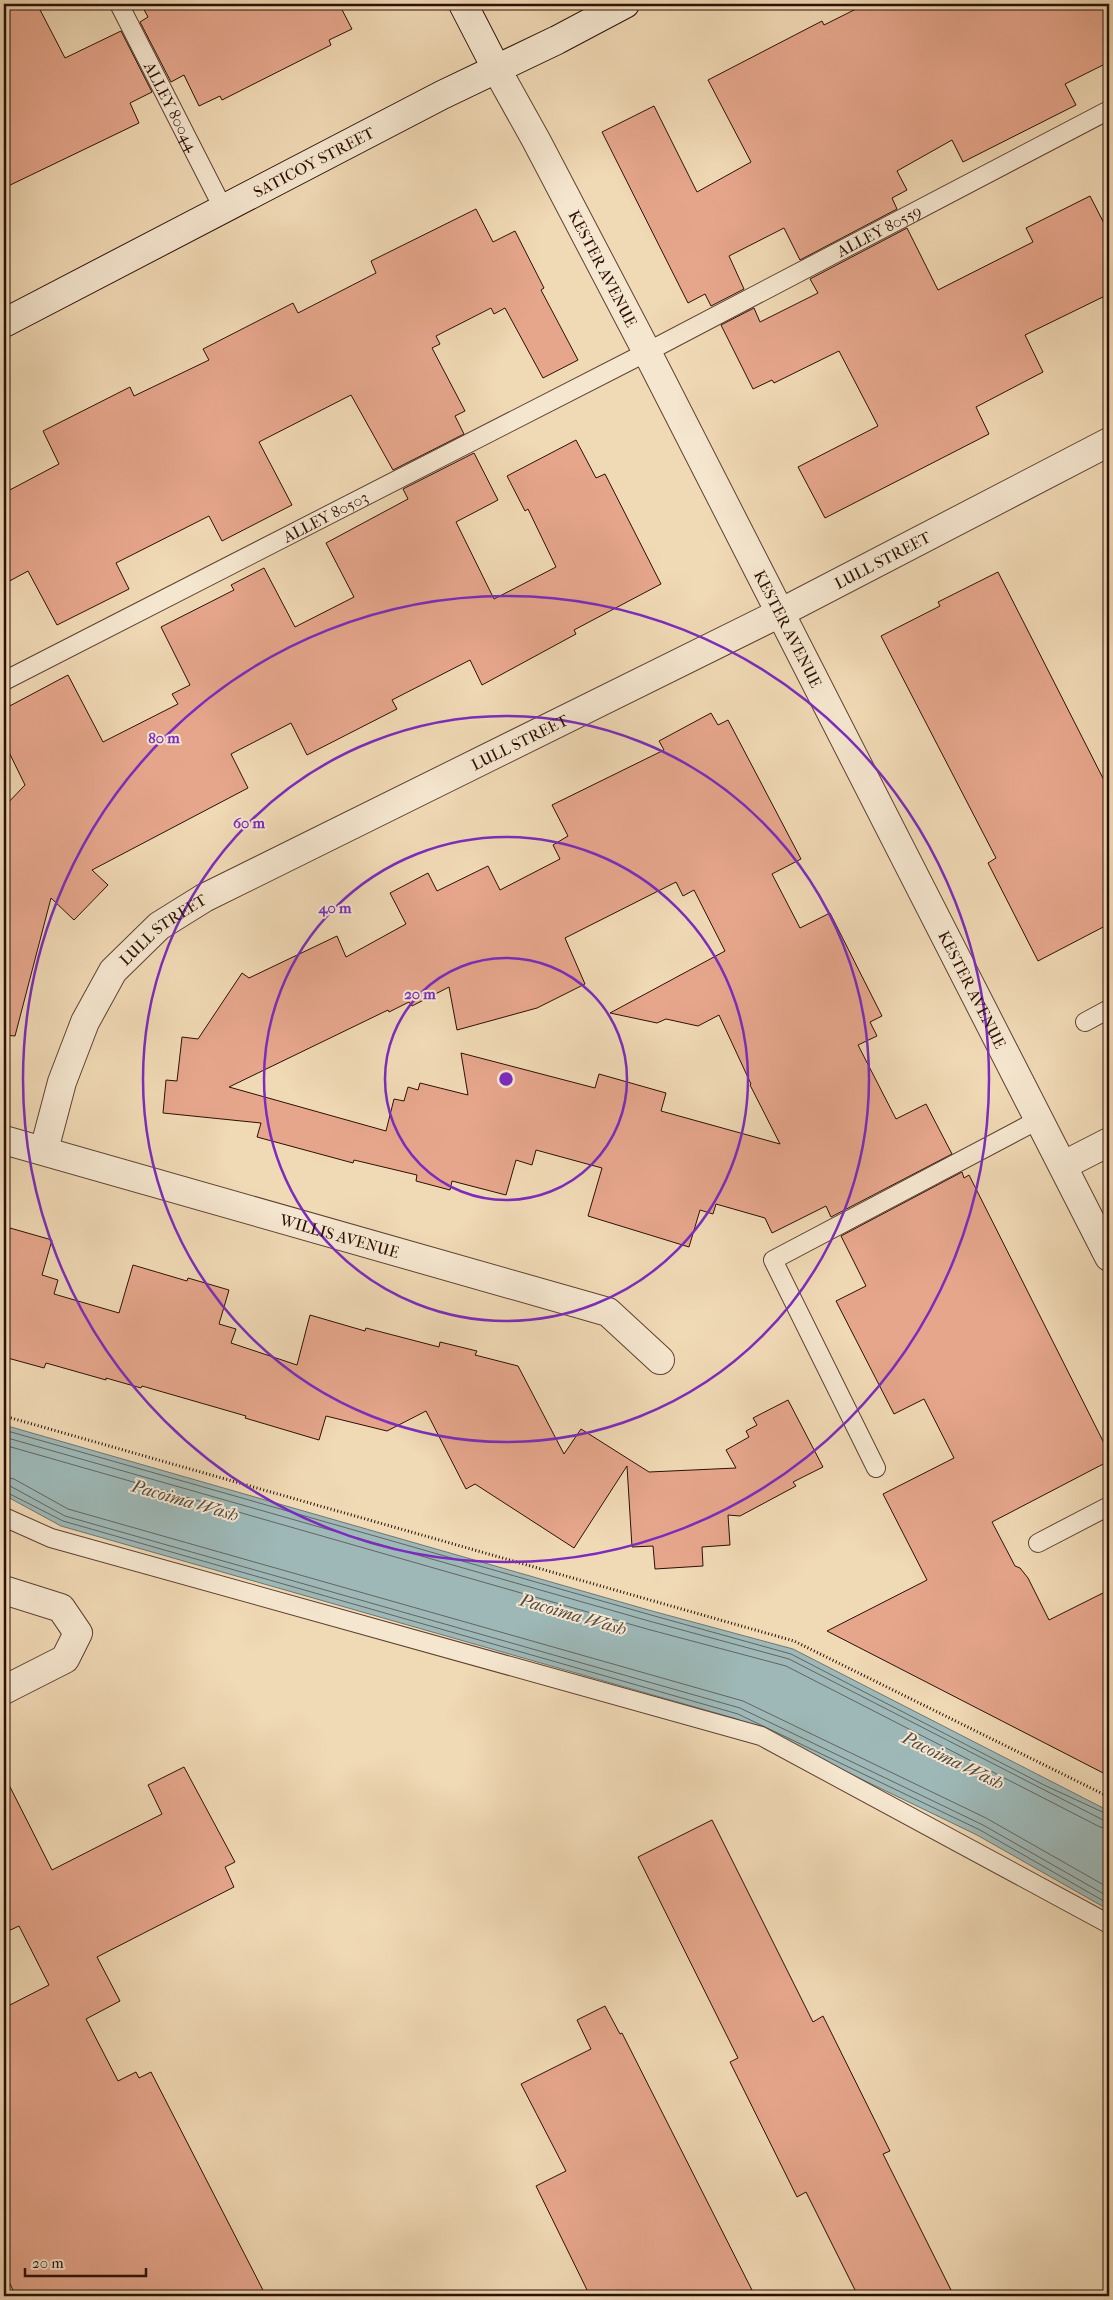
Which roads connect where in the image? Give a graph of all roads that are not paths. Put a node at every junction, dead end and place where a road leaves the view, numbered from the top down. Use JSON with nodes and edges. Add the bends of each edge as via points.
{"nodes":[{"id":1,"x":119,"y":4,"type":"edge"},
{"id":2,"x":463,"y":4,"type":"edge"},
{"id":3,"x":625,"y":4,"type":"edge"},
{"id":4,"x":497,"y":70,"type":"junction"},
{"id":5,"x":1109,"y":110,"type":"edge"},
{"id":6,"x":224,"y":210,"type":"junction"},
{"id":7,"x":4,"y":322,"type":"edge"},
{"id":8,"x":647,"y":352,"type":"junction"},
{"id":9,"x":1109,"y":442,"type":"edge"},
{"id":10,"x":780,"y":613,"type":"junction"},
{"id":11,"x":4,"y":680,"type":"edge"},
{"id":12,"x":1109,"y":1010,"type":"edge"},
{"id":13,"x":1085,"y":1022,"type":"dead end"},
{"id":14,"x":1040,"y":1119,"type":"junction"},
{"id":15,"x":4,"y":1140,"type":"edge"},
{"id":16,"x":1109,"y":1142,"type":"edge"},
{"id":17,"x":44,"y":1150,"type":"junction"},
{"id":18,"x":1064,"y":1165,"type":"junction"},
{"id":19,"x":1109,"y":1257,"type":"edge"},
{"id":20,"x":660,"y":1360,"type":"dead end"},
{"id":21,"x":876,"y":1468,"type":"dead end"},
{"id":22,"x":1109,"y":1506,"type":"edge"},
{"id":23,"x":4,"y":1517,"type":"edge"},
{"id":24,"x":1038,"y":1543,"type":"dead end"},
{"id":25,"x":4,"y":1590,"type":"edge"},
{"id":26,"x":4,"y":1690,"type":"edge"},
{"id":27,"x":1109,"y":1924,"type":"edge"}],
"edges":[{"from":1,"to":6,"type":"lane","name":"ALLEY 80044"},
{"from":2,"to":4,"type":"street","name":"KESTER AVENUE"},
{"from":3,"to":4,"type":"street","name":"SATICOY STREET"},
{"from":4,"to":6,"type":"street","name":"SATICOY STREET","via":[[442,95]]},
{"from":4,"to":8,"type":"street","name":"KESTER AVENUE"},
{"from":5,"to":8,"type":"lane","name":"ALLEY 80559"},
{"from":6,"to":7,"type":"street","name":"SATICOY STREET"},
{"from":8,"to":10,"type":"street","name":"KESTER AVENUE"},
{"from":8,"to":11,"type":"lane","name":"ALLEY 80503"},
{"from":9,"to":10,"type":"street","name":"LULL STREET"},
{"from":10,"to":14,"type":"street","name":"KESTER AVENUE"},
{"from":10,"to":17,"type":"street","name":"LULL STREET","via":[[204,898],[159,926],[113,971],[85,1022],[62,1082]]},
{"from":12,"to":13,"type":"lane"},
{"from":14,"to":18,"type":"street","name":"KESTER AVENUE"},
{"from":14,"to":21,"type":"lane","via":[[773,1260]]},
{"from":15,"to":17,"type":"street","name":"WILLIS AVENUE"},
{"from":16,"to":18,"type":"street"},
{"from":17,"to":20,"type":"street","name":"WILLIS AVENUE","via":[[608,1312]]},
{"from":18,"to":19,"type":"street","name":"KESTER AVENUE"},
{"from":22,"to":24,"type":"lane"},
{"from":23,"to":27,"type":"lane","via":[[51,1538],[761,1736]]},
{"from":25,"to":26,"type":"street","via":[[61,1608],[78,1633],[65,1659]]}]}
